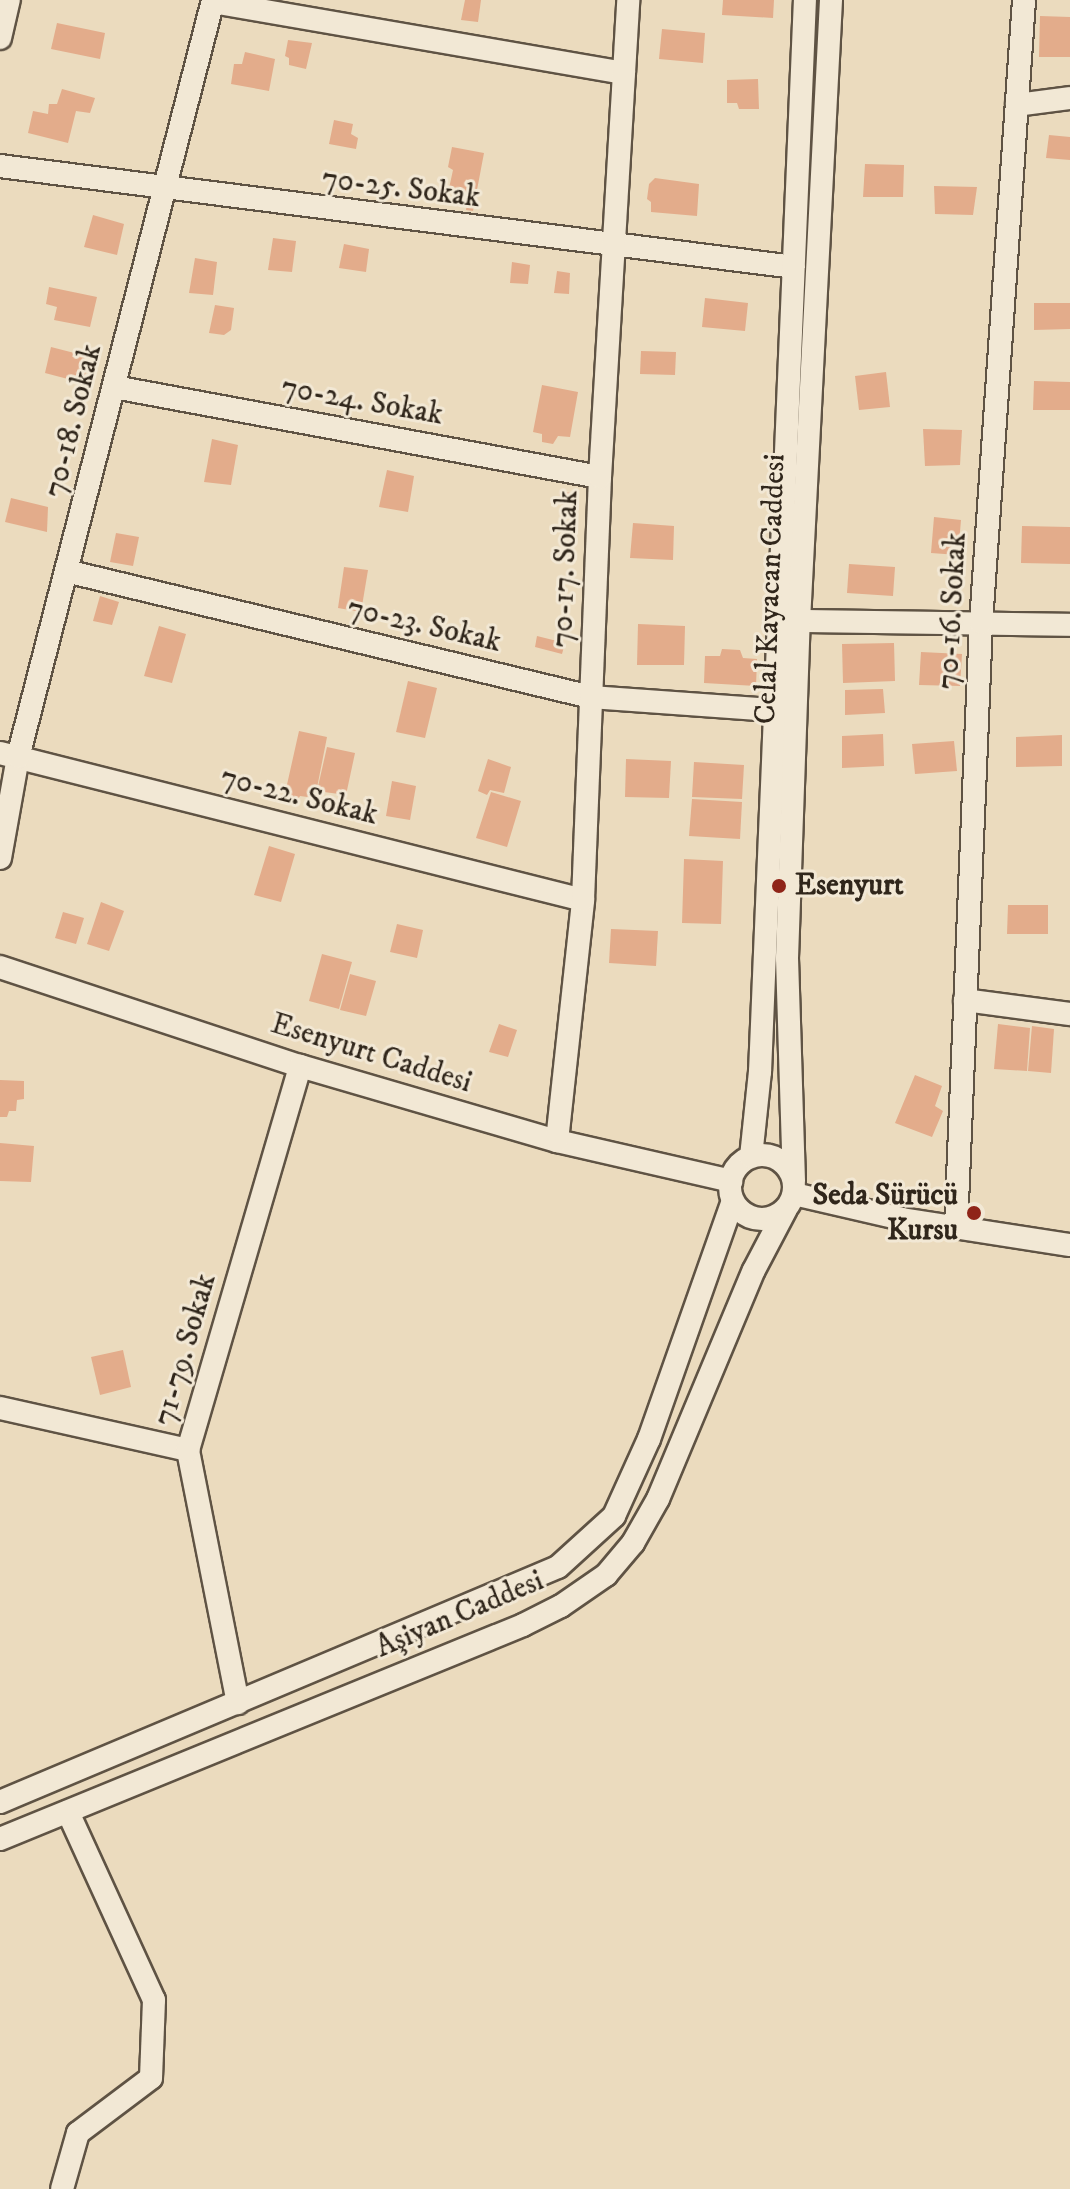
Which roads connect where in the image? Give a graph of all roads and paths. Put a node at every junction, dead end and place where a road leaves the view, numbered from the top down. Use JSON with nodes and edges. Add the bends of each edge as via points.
{"nodes":[{"id":1,"x":9,"y":0,"type":"edge"},
{"id":2,"x":628,"y":0,"type":"edge"},
{"id":3,"x":805,"y":0,"type":"edge"},
{"id":4,"x":831,"y":0,"type":"edge"},
{"id":5,"x":1024,"y":0,"type":"edge"},
{"id":6,"x":213,"y":1,"type":"edge"},
{"id":7,"x":0,"y":38,"type":"edge"},
{"id":8,"x":624,"y":73,"type":"junction"},
{"id":9,"x":1070,"y":98,"type":"edge"},
{"id":10,"x":1017,"y":105,"type":"junction"},
{"id":11,"x":0,"y":166,"type":"edge"},
{"id":12,"x":165,"y":189,"type":"junction"},
{"id":13,"x":615,"y":247,"type":"junction"},
{"id":14,"x":794,"y":267,"type":"junction"},
{"id":15,"x":114,"y":387,"type":"junction"},
{"id":16,"x":600,"y":477,"type":"junction"},
{"id":17,"x":66,"y":571,"type":"junction"},
{"id":18,"x":799,"y":621,"type":"junction"},
{"id":19,"x":981,"y":623,"type":"junction"},
{"id":20,"x":1070,"y":625,"type":"edge"},
{"id":21,"x":591,"y":697,"type":"junction"},
{"id":22,"x":772,"y":710,"type":"junction"},
{"id":23,"x":9,"y":755,"type":"edge"},
{"id":24,"x":0,"y":858,"type":"edge"},
{"id":25,"x":583,"y":900,"type":"junction"},
{"id":26,"x":0,"y":967,"type":"edge"},
{"id":27,"x":965,"y":1000,"type":"junction"},
{"id":28,"x":1070,"y":1014,"type":"edge"},
{"id":29,"x":300,"y":1066,"type":"junction"},
{"id":30,"x":557,"y":1141,"type":"junction"},
{"id":31,"x":751,"y":1157,"type":"junction"},
{"id":32,"x":732,"y":1191,"type":"junction"},
{"id":33,"x":791,"y":1195,"type":"junction"},
{"id":34,"x":956,"y":1227,"type":"junction"},
{"id":35,"x":1070,"y":1245,"type":"edge"},
{"id":36,"x":0,"y":1408,"type":"edge"},
{"id":37,"x":188,"y":1450,"type":"junction"},
{"id":38,"x":238,"y":1703,"type":"junction"},
{"id":39,"x":0,"y":1802,"type":"edge"},
{"id":40,"x":68,"y":1812,"type":"junction"},
{"id":41,"x":0,"y":1839,"type":"edge"},
{"id":42,"x":62,"y":2189,"type":"edge"}],
"edges":[{"from":1,"to":7,"type":"street"},
{"from":2,"to":8,"type":"street","name":"70-17. Sokak"},
{"from":3,"to":14,"type":"street","name":"Celal Kayacan Caddesi"},
{"from":4,"to":18,"type":"street","name":"Celal Kayacan Caddesi"},
{"from":5,"to":10,"type":"street","name":"70-16. Sokak"},
{"from":6,"to":8,"type":"street"},
{"from":6,"to":12,"type":"street","name":"70-18. Sokak"},
{"from":8,"to":13,"type":"street","name":"70-17. Sokak"},
{"from":9,"to":10,"type":"street"},
{"from":10,"to":19,"type":"street","name":"70-16. Sokak"},
{"from":11,"to":12,"type":"street","name":"70-25. Sokak"},
{"from":12,"to":13,"type":"street","name":"70-25. Sokak"},
{"from":12,"to":15,"type":"street","name":"70-18. Sokak"},
{"from":13,"to":14,"type":"street","name":"70-25. Sokak"},
{"from":13,"to":16,"type":"street","name":"70-17. Sokak"},
{"from":14,"to":22,"type":"street","name":"Celal Kayacan Caddesi"},
{"from":15,"to":16,"type":"street","name":"70-24. Sokak"},
{"from":15,"to":17,"type":"street","name":"70-18. Sokak"},
{"from":16,"to":21,"type":"street","name":"70-17. Sokak"},
{"from":17,"to":21,"type":"street","name":"70-23. Sokak"},
{"from":17,"to":23,"type":"street","name":"70-18. Sokak"},
{"from":18,"to":19,"type":"street"},
{"from":18,"to":33,"type":"street","name":"Celal Kayacan Caddesi","via":[[787,958]]},
{"from":19,"to":20,"type":"street"},
{"from":19,"to":27,"type":"street","name":"70-16. Sokak"},
{"from":21,"to":22,"type":"street","name":"70-23. Sokak"},
{"from":21,"to":25,"type":"street","name":"70-17. Sokak"},
{"from":22,"to":31,"type":"street","name":"Celal Kayacan Caddesi","via":[[760,1072]]},
{"from":23,"to":24,"type":"street","name":"70-18. Sokak"},
{"from":23,"to":25,"type":"street","name":"70-22. Sokak"},
{"from":25,"to":30,"type":"street","name":"70-17. Sokak"},
{"from":26,"to":29,"type":"street","name":"Esenyurt Caddesi"},
{"from":27,"to":28,"type":"street"},
{"from":27,"to":34,"type":"street","name":"70-16. Sokak"},
{"from":29,"to":30,"type":"street","name":"Esenyurt Caddesi"},
{"from":29,"to":37,"type":"street","name":"71-79. Sokak"},
{"from":30,"to":32,"type":"street","name":"Esenyurt Caddesi"},
{"from":31,"to":32,"type":"street","via":[[738,1167]]},
{"from":31,"to":33,"type":"street","via":[[767,1155],[781,1161]]},
{"from":32,"to":33,"type":"street","via":[[739,1209],[757,1219],[767,1219]]},
{"from":32,"to":38,"type":"street","name":"Aşiyan Caddesi","via":[[649,1439],[614,1516],[558,1567]]},
{"from":33,"to":34,"type":"street"},
{"from":33,"to":40,"type":"street","name":"Aşiyan Caddesi","via":[[658,1499],[633,1543],[606,1575],[523,1625]]},
{"from":34,"to":35,"type":"street"},
{"from":36,"to":37,"type":"street"},
{"from":37,"to":38,"type":"street","name":"71-79. Sokak"},
{"from":38,"to":39,"type":"street","name":"Aşiyan Caddesi"},
{"from":40,"to":41,"type":"street","name":"Aşiyan Caddesi"},
{"from":40,"to":42,"type":"street","via":[[154,2000],[151,2078],[78,2133]]}]}
